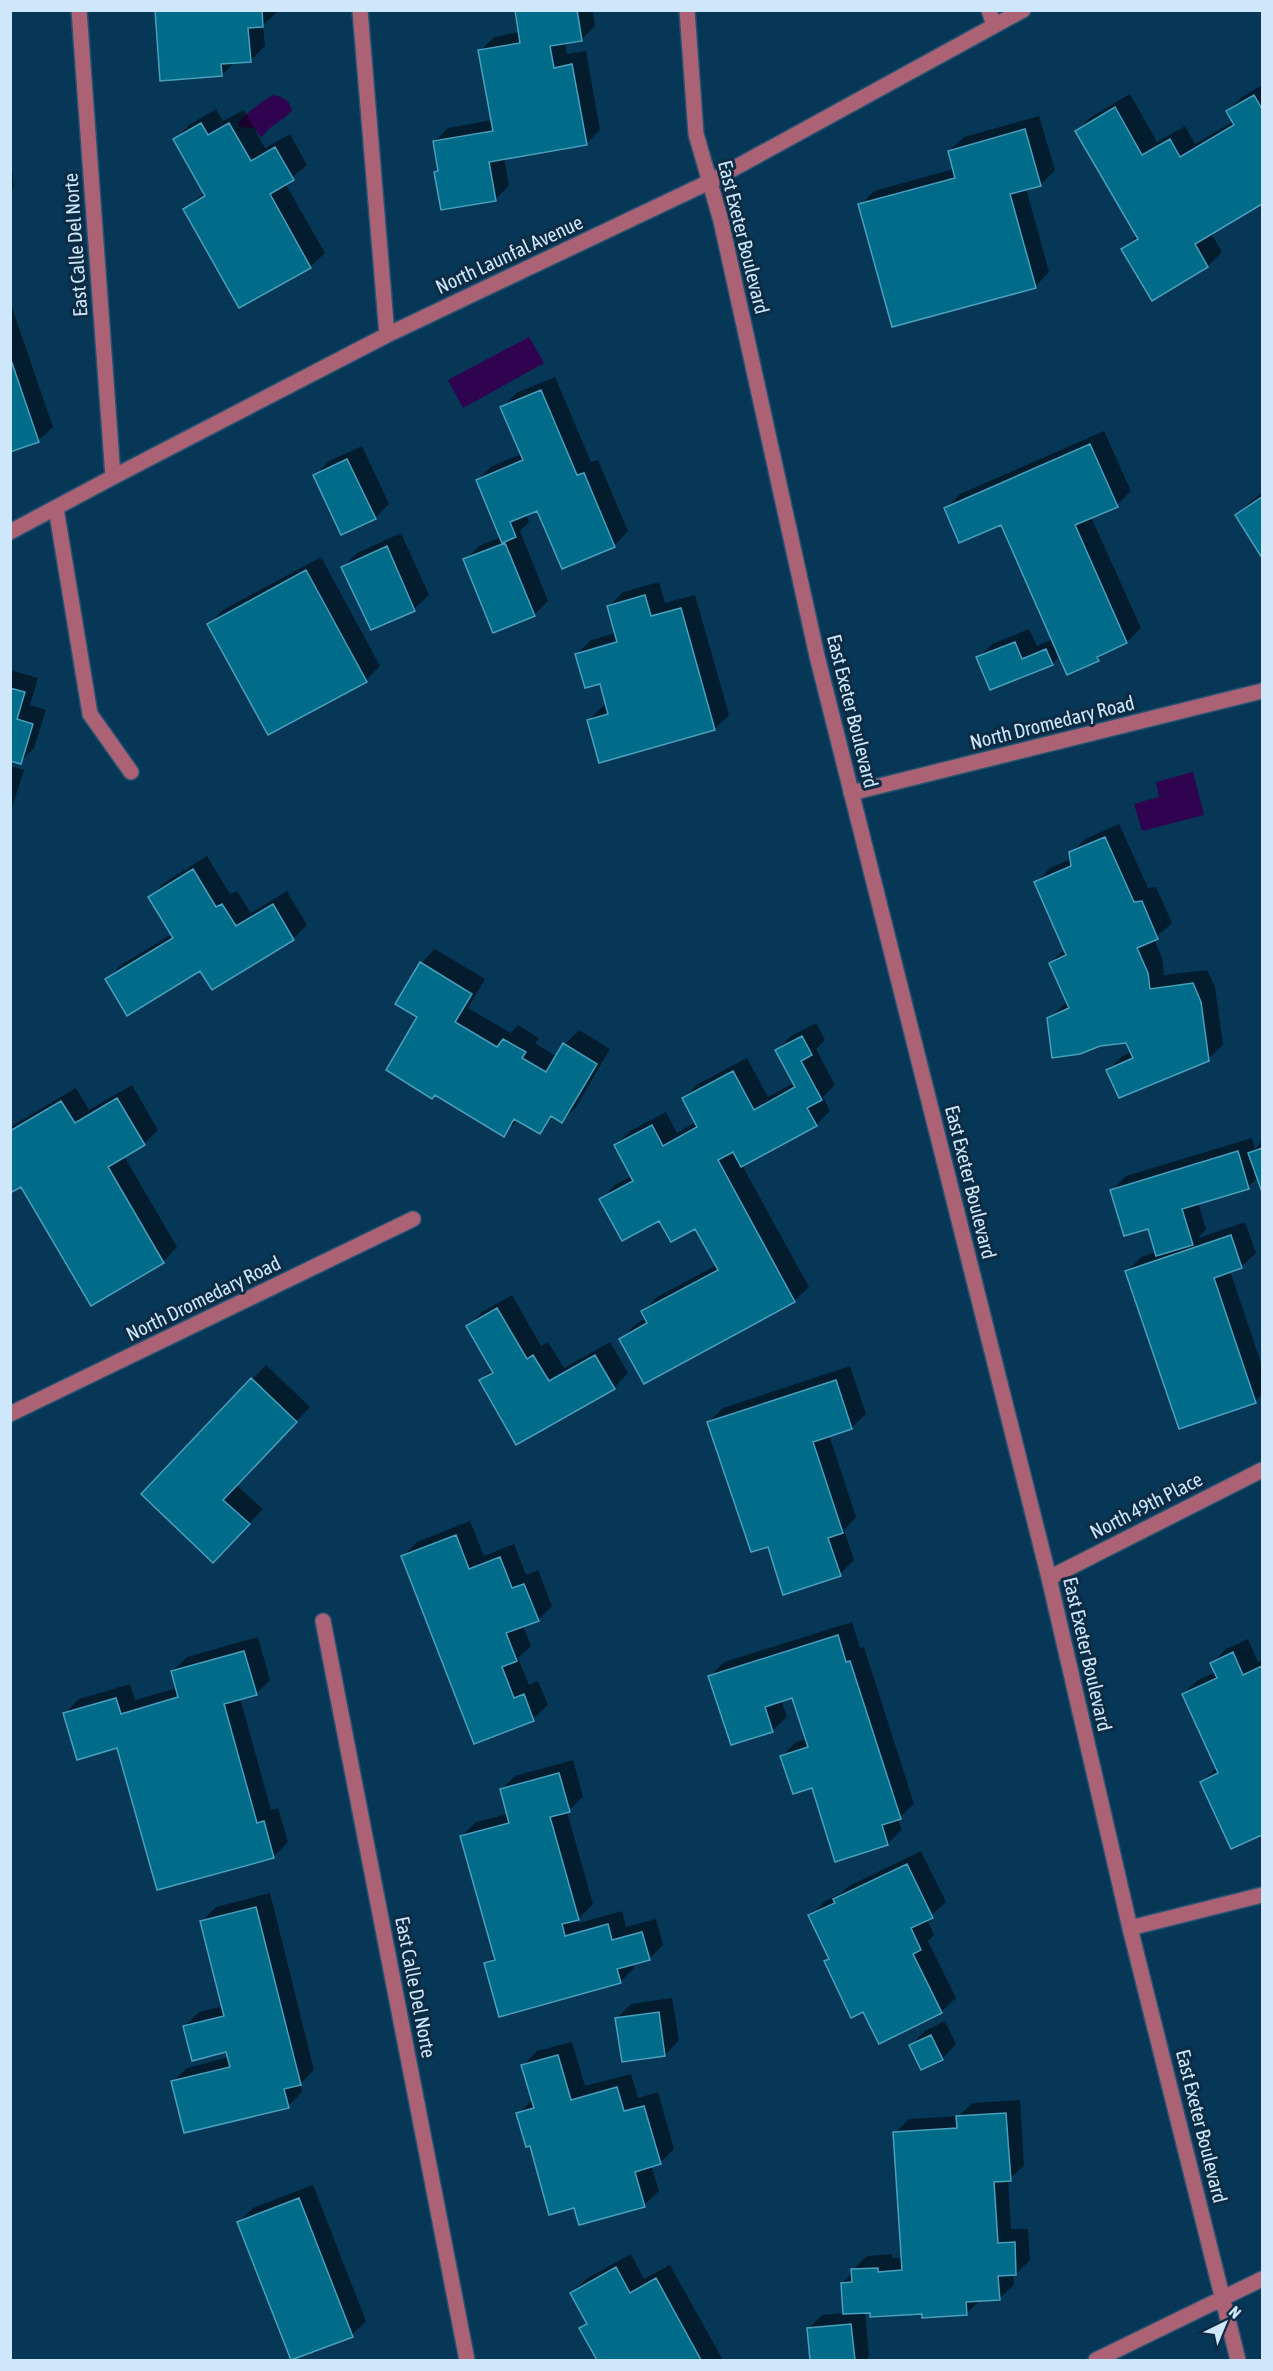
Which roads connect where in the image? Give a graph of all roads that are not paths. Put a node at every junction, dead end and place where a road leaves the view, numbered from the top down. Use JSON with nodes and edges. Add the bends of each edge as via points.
{"nodes":[{"id":1,"x":79,"y":10,"type":"edge"},
{"id":2,"x":360,"y":10,"type":"edge"},
{"id":3,"x":687,"y":10,"type":"edge"},
{"id":4,"x":989,"y":10,"type":"edge"},
{"id":5,"x":1023,"y":10,"type":"edge"},
{"id":6,"x":994,"y":26,"type":"junction"},
{"id":7,"x":710,"y":182,"type":"junction"},
{"id":8,"x":387,"y":335,"type":"junction"},
{"id":9,"x":113,"y":477,"type":"junction"},
{"id":10,"x":56,"y":508,"type":"junction"},
{"id":11,"x":10,"y":532,"type":"edge"},
{"id":12,"x":1263,"y":691,"type":"edge"},
{"id":13,"x":131,"y":772,"type":"dead end"},
{"id":14,"x":851,"y":793,"type":"junction"},
{"id":15,"x":413,"y":1219,"type":"dead end"},
{"id":16,"x":10,"y":1414,"type":"edge"},
{"id":17,"x":1263,"y":1470,"type":"edge"},
{"id":18,"x":1049,"y":1578,"type":"junction"},
{"id":19,"x":323,"y":1621,"type":"dead end"},
{"id":20,"x":1263,"y":1895,"type":"edge"},
{"id":21,"x":1130,"y":1928,"type":"junction"},
{"id":22,"x":1263,"y":2280,"type":"edge"},
{"id":23,"x":1223,"y":2298,"type":"junction"},
{"id":24,"x":467,"y":2361,"type":"edge"},
{"id":25,"x":1096,"y":2361,"type":"edge"},
{"id":26,"x":1238,"y":2361,"type":"edge"}],
"edges":[{"from":1,"to":9,"type":"street","name":"East Calle Del Norte"},
{"from":2,"to":8,"type":"street"},
{"from":3,"to":7,"type":"street","name":"East Exeter Boulevard","via":[[696,134]]},
{"from":4,"to":6,"type":"street"},
{"from":5,"to":6,"type":"street","name":"North Launfal Avenue"},
{"from":6,"to":7,"type":"street","name":"North Launfal Avenue"},
{"from":7,"to":8,"type":"street","name":"North Launfal Avenue"},
{"from":7,"to":14,"type":"street","name":"East Exeter Boulevard"},
{"from":8,"to":9,"type":"street","name":"North Launfal Avenue"},
{"from":9,"to":10,"type":"street","name":"North Launfal Avenue"},
{"from":10,"to":11,"type":"street","name":"North Launfal Avenue"},
{"from":10,"to":13,"type":"street","via":[[90,714]]},
{"from":12,"to":14,"type":"street","name":"North Dromedary Road"},
{"from":14,"to":18,"type":"street","name":"East Exeter Boulevard"},
{"from":15,"to":16,"type":"street","name":"North Dromedary Road"},
{"from":17,"to":18,"type":"street","name":"North 49th Place"},
{"from":18,"to":21,"type":"street","name":"East Exeter Boulevard"},
{"from":19,"to":24,"type":"street","name":"East Calle Del Norte"},
{"from":20,"to":21,"type":"street"},
{"from":21,"to":23,"type":"street","name":"East Exeter Boulevard"},
{"from":22,"to":23,"type":"street"},
{"from":23,"to":25,"type":"street"},
{"from":23,"to":26,"type":"street","name":"East Exeter Boulevard"}]}
